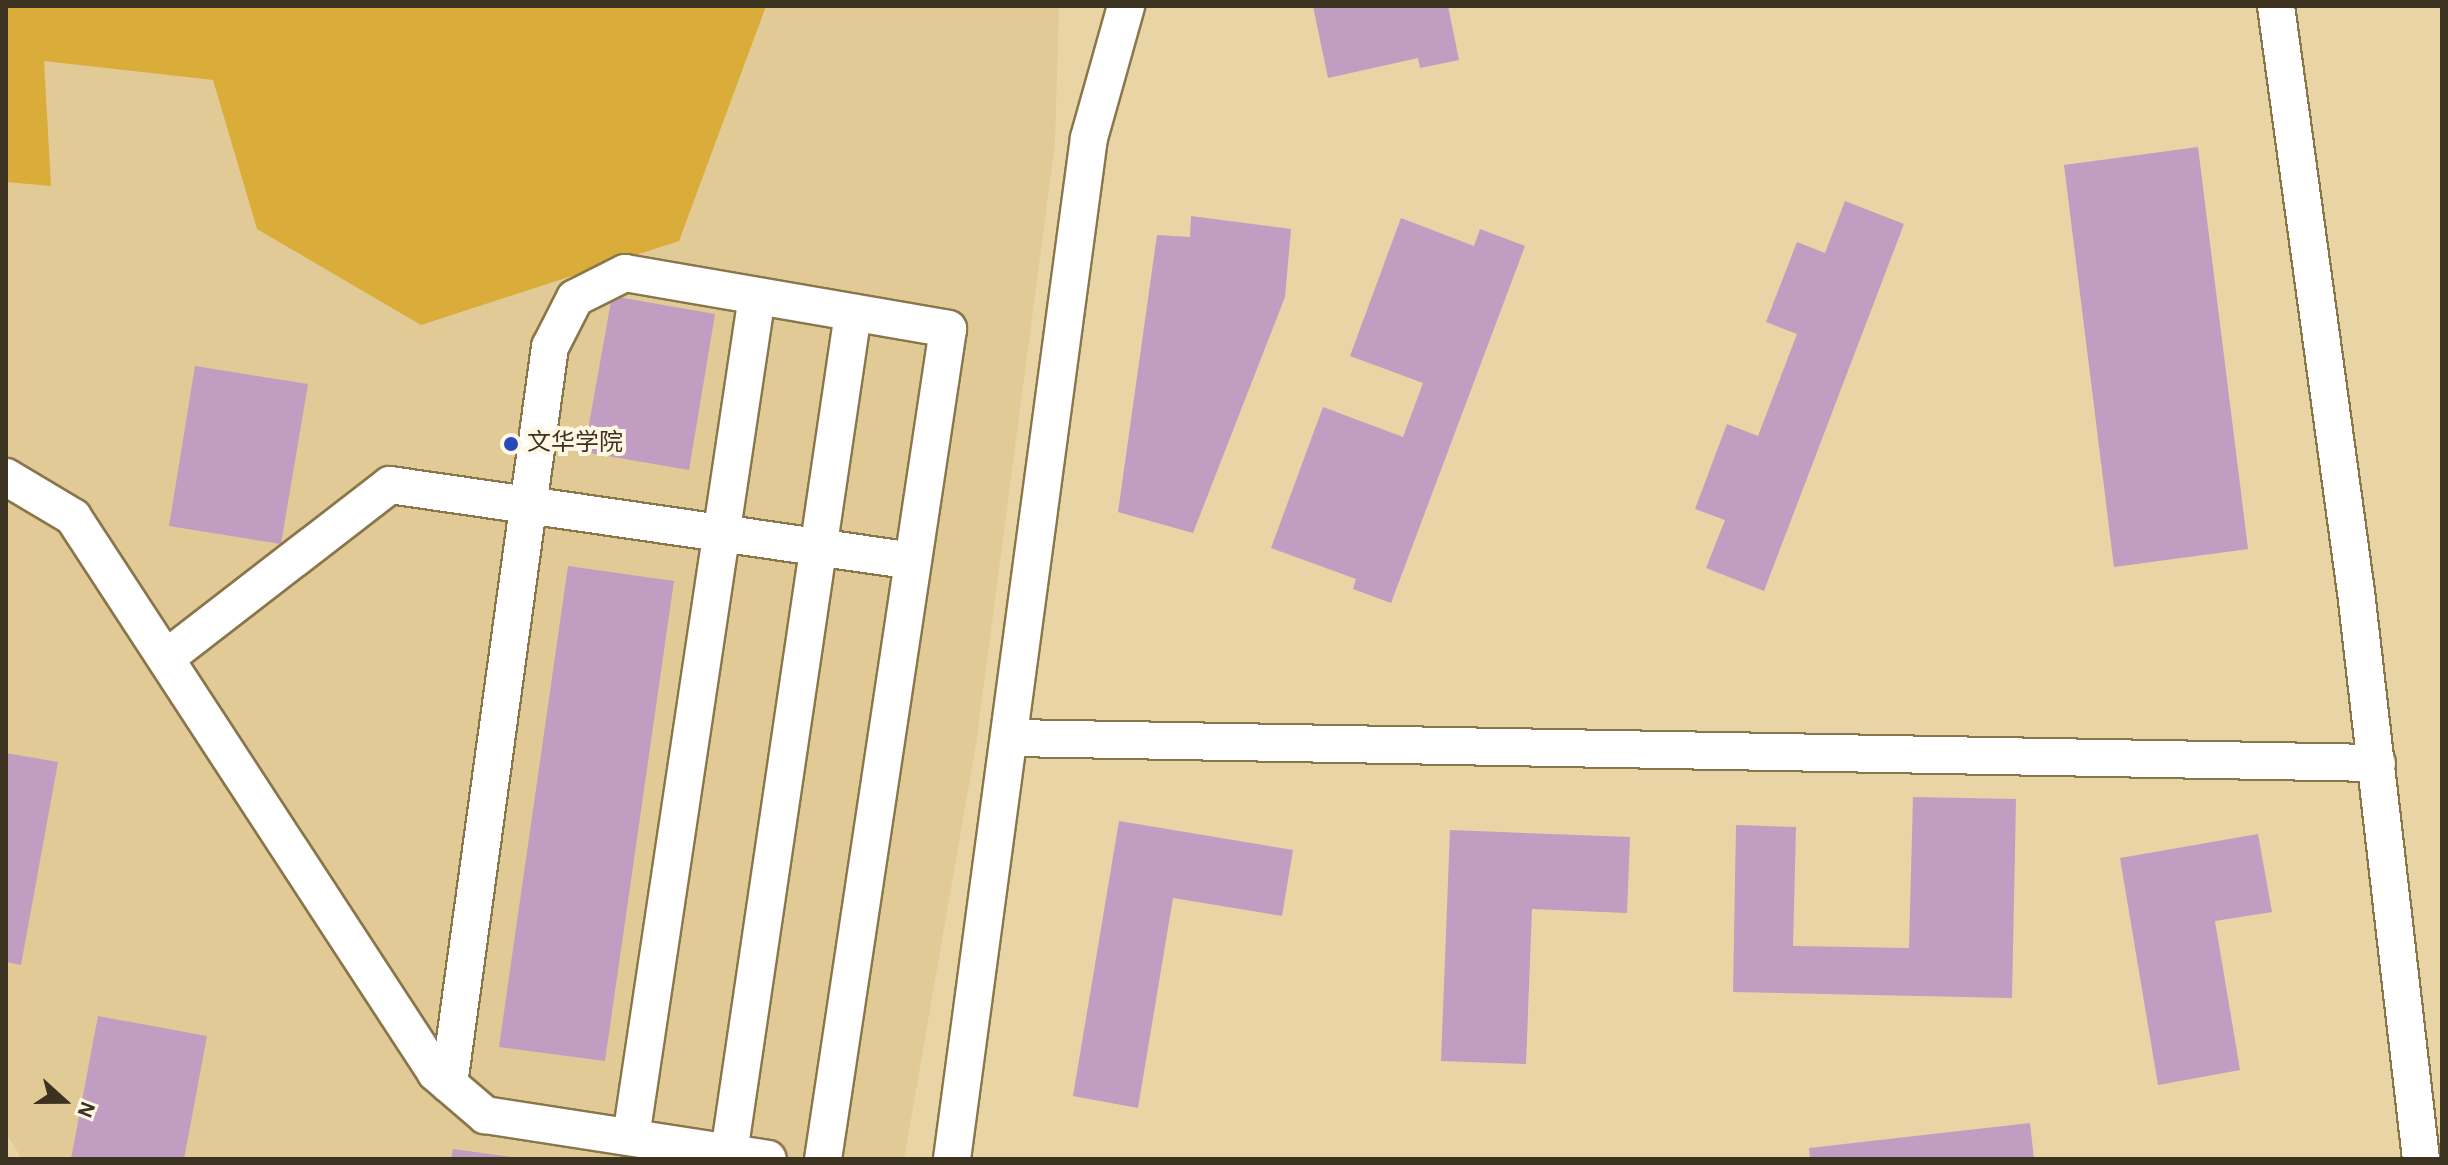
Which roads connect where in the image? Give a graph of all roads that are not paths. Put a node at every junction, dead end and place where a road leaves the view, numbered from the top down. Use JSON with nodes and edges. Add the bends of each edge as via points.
{"nodes":[{"id":1,"x":1126,"y":6,"type":"edge"},
{"id":2,"x":2276,"y":6,"type":"edge"},
{"id":3,"x":757,"y":296,"type":"junction"},
{"id":4,"x":853,"y":313,"type":"junction"},
{"id":5,"x":6,"y":477,"type":"edge"},
{"id":6,"x":528,"y":505,"type":"junction"},
{"id":7,"x":722,"y":533,"type":"junction"},
{"id":8,"x":818,"y":547,"type":"junction"},
{"id":9,"x":913,"y":561,"type":"junction"},
{"id":10,"x":166,"y":658,"type":"junction"},
{"id":11,"x":1012,"y":738,"type":"junction"},
{"id":12,"x":2377,"y":763,"type":"junction"},
{"id":13,"x":449,"y":1084,"type":"junction"},
{"id":14,"x":631,"y":1137,"type":"junction"},
{"id":15,"x":729,"y":1153,"type":"junction"},
{"id":16,"x":768,"y":1159,"type":"edge"},
{"id":17,"x":823,"y":1159,"type":"edge"},
{"id":18,"x":952,"y":1159,"type":"edge"},
{"id":19,"x":2421,"y":1159,"type":"edge"}],
"edges":[{"from":1,"to":11,"type":"street","via":[[1089,138]]},
{"from":2,"to":12,"type":"street"},
{"from":3,"to":4,"type":"street"},
{"from":3,"to":6,"type":"street","via":[[625,273],[575,298],[550,347]]},
{"from":3,"to":7,"type":"street"},
{"from":4,"to":8,"type":"street"},
{"from":4,"to":9,"type":"street","via":[[948,329]]},
{"from":5,"to":10,"type":"street","via":[[73,517]]},
{"from":6,"to":7,"type":"street"},
{"from":6,"to":10,"type":"street","via":[[390,485]]},
{"from":6,"to":13,"type":"street"},
{"from":7,"to":8,"type":"street"},
{"from":7,"to":14,"type":"street"},
{"from":8,"to":9,"type":"street"},
{"from":8,"to":15,"type":"street"},
{"from":9,"to":17,"type":"street"},
{"from":10,"to":13,"type":"street","via":[[436,1073]]},
{"from":11,"to":12,"type":"street"},
{"from":11,"to":18,"type":"street"},
{"from":12,"to":19,"type":"street"},
{"from":13,"to":14,"type":"street","via":[[485,1115]]},
{"from":14,"to":15,"type":"street"},
{"from":15,"to":16,"type":"street"}]}
